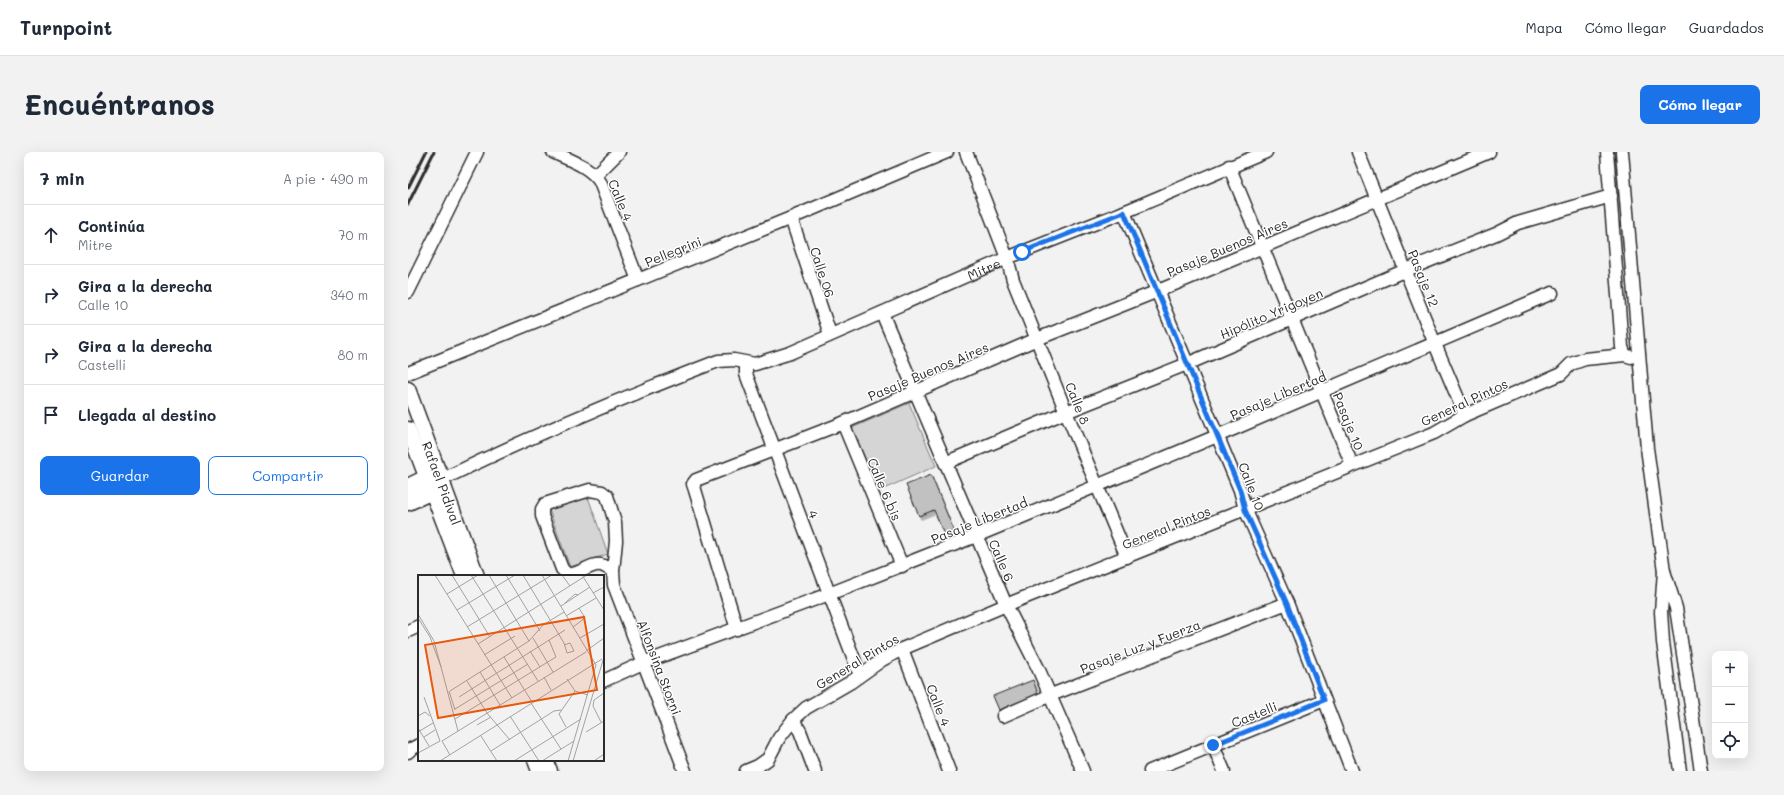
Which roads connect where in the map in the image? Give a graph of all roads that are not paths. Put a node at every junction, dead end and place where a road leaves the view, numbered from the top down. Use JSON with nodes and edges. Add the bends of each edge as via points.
{"nodes":[{"id":1,"x":477,"y":152,"type":"edge"},
{"id":2,"x":553,"y":152,"type":"edge"},
{"id":3,"x":619,"y":152,"type":"edge"},
{"id":4,"x":947,"y":152,"type":"edge"},
{"id":5,"x":966,"y":152,"type":"edge"},
{"id":6,"x":1266,"y":152,"type":"edge"},
{"id":7,"x":1358,"y":152,"type":"edge"},
{"id":8,"x":1489,"y":152,"type":"edge"},
{"id":9,"x":1607,"y":152,"type":"edge"},
{"id":10,"x":1622,"y":152,"type":"edge"},
{"id":11,"x":1229,"y":166,"type":"junction"},
{"id":12,"x":596,"y":175,"type":"junction"},
{"id":13,"x":1610,"y":196,"type":"junction"},
{"id":14,"x":1377,"y":198,"type":"junction"},
{"id":15,"x":1124,"y":212,"type":"junction"},
{"id":16,"x":791,"y":218,"type":"junction"},
{"id":17,"x":1262,"y":247,"type":"junction"},
{"id":18,"x":1007,"y":258,"type":"junction"},
{"id":19,"x":1406,"y":270,"type":"junction"},
{"id":20,"x":638,"y":280,"type":"junction"},
{"id":21,"x":1158,"y":291,"type":"junction"},
{"id":22,"x":408,"y":292,"type":"edge"},
{"id":23,"x":1552,"y":293,"type":"dead end"},
{"id":24,"x":882,"y":313,"type":"junction"},
{"id":25,"x":1292,"y":320,"type":"junction"},
{"id":26,"x":830,"y":334,"type":"junction"},
{"id":27,"x":1037,"y":339,"type":"junction"},
{"id":28,"x":1435,"y":344,"type":"junction"},
{"id":29,"x":1625,"y":356,"type":"junction"},
{"id":30,"x":1639,"y":359,"type":"junction"},
{"id":31,"x":746,"y":363,"type":"junction"},
{"id":32,"x":1187,"y":364,"type":"junction"},
{"id":33,"x":408,"y":373,"type":"edge"},
{"id":34,"x":408,"y":389,"type":"edge"},
{"id":35,"x":1322,"y":392,"type":"junction"},
{"id":36,"x":915,"y":393,"type":"junction"},
{"id":37,"x":1066,"y":412,"type":"junction"},
{"id":38,"x":1465,"y":415,"type":"junction"},
{"id":39,"x":843,"y":423,"type":"junction"},
{"id":40,"x":408,"y":429,"type":"edge"},
{"id":41,"x":1217,"y":436,"type":"junction"},
{"id":42,"x":775,"y":450,"type":"junction"},
{"id":43,"x":945,"y":464,"type":"junction"},
{"id":44,"x":1352,"y":465,"type":"junction"},
{"id":45,"x":436,"y":482,"type":"junction"},
{"id":46,"x":1097,"y":486,"type":"junction"},
{"id":47,"x":408,"y":487,"type":"edge"},
{"id":48,"x":408,"y":502,"type":"edge"},
{"id":49,"x":1245,"y":510,"type":"junction"},
{"id":50,"x":976,"y":536,"type":"junction"},
{"id":51,"x":1127,"y":557,"type":"junction"},
{"id":52,"x":902,"y":566,"type":"junction"},
{"id":53,"x":1664,"y":570,"type":"junction"},
{"id":54,"x":613,"y":571,"type":"junction"},
{"id":55,"x":464,"y":575,"type":"edge"},
{"id":56,"x":477,"y":575,"type":"edge"},
{"id":57,"x":829,"y":594,"type":"junction"},
{"id":58,"x":1287,"y":604,"type":"junction"},
{"id":59,"x":1006,"y":605,"type":"junction"},
{"id":60,"x":418,"y":626,"type":"edge"},
{"id":61,"x":737,"y":629,"type":"junction"},
{"id":62,"x":408,"y":631,"type":"edge"},
{"id":63,"x":902,"y":649,"type":"junction"},
{"id":64,"x":643,"y":663,"type":"junction"},
{"id":65,"x":860,"y":675,"type":"junction"},
{"id":66,"x":604,"y":680,"type":"edge"},
{"id":67,"x":1051,"y":695,"type":"junction"},
{"id":68,"x":1324,"y":700,"type":"junction"},
{"id":69,"x":1003,"y":716,"type":"dead end"},
{"id":70,"x":793,"y":720,"type":"junction"},
{"id":71,"x":1213,"y":745,"type":"junction"},
{"id":72,"x":418,"y":746,"type":"edge"},
{"id":73,"x":408,"y":752,"type":"edge"},
{"id":74,"x":535,"y":761,"type":"edge"},
{"id":75,"x":546,"y":761,"type":"edge"},
{"id":76,"x":539,"y":771,"type":"edge"},
{"id":77,"x":550,"y":771,"type":"edge"},
{"id":78,"x":685,"y":771,"type":"edge"},
{"id":79,"x":746,"y":771,"type":"edge"},
{"id":80,"x":815,"y":771,"type":"edge"},
{"id":81,"x":949,"y":771,"type":"edge"},
{"id":82,"x":1083,"y":771,"type":"edge"},
{"id":83,"x":1150,"y":771,"type":"edge"},
{"id":84,"x":1224,"y":771,"type":"edge"},
{"id":85,"x":1352,"y":771,"type":"edge"},
{"id":86,"x":1680,"y":771,"type":"edge"},
{"id":87,"x":1701,"y":771,"type":"edge"}],
"edges":[{"from":1,"to":22,"type":"street"},
{"from":2,"to":12,"type":"street","name":"Calle 4"},
{"from":3,"to":12,"type":"street"},
{"from":4,"to":16,"type":"street","name":"Pellegrini"},
{"from":5,"to":18,"type":"street","name":"Calle 8"},
{"from":6,"to":11,"type":"street","name":"Mitre"},
{"from":7,"to":14,"type":"street","name":"Pasaje 12"},
{"from":8,"to":14,"type":"street","name":"Pasaje Buenos Aires"},
{"from":9,"to":13,"type":"street"},
{"from":10,"to":30,"type":"street"},
{"from":11,"to":15,"type":"street","name":"Mitre"},
{"from":11,"to":17,"type":"street","name":"Pasaje 10"},
{"from":12,"to":20,"type":"street","name":"Calle 4"},
{"from":13,"to":19,"type":"street","name":"Hipólito Yrigoyen","via":[[1518,222],[1496,234]]},
{"from":13,"to":29,"type":"street","via":[[1622,347]]},
{"from":14,"to":17,"type":"street","name":"Pasaje Buenos Aires"},
{"from":14,"to":19,"type":"street","name":"Pasaje 12"},
{"from":15,"to":18,"type":"street","name":"Mitre"},
{"from":15,"to":21,"type":"street","name":"Calle 10"},
{"from":16,"to":20,"type":"street","name":"Pellegrini"},
{"from":16,"to":26,"type":"street","name":"Calle 06"},
{"from":17,"to":21,"type":"street","name":"Pasaje Buenos Aires"},
{"from":17,"to":25,"type":"street","name":"Pasaje 10"},
{"from":18,"to":24,"type":"street","name":"Mitre"},
{"from":18,"to":27,"type":"street","name":"Calle 8","via":[[1013,280]]},
{"from":19,"to":25,"type":"street","name":"Hipólito Yrigoyen"},
{"from":19,"to":28,"type":"street","name":"Pasaje 12"},
{"from":20,"to":33,"type":"street","name":"Pellegrini"},
{"from":21,"to":27,"type":"street","name":"Pasaje Buenos Aires"},
{"from":21,"to":32,"type":"street","name":"Calle 10"},
{"from":23,"to":28,"type":"street","name":"Pasaje Libertad"},
{"from":24,"to":26,"type":"street","name":"Mitre"},
{"from":24,"to":36,"type":"street","name":"Calle 6"},
{"from":25,"to":32,"type":"street","name":"Hipólito Yrigoyen"},
{"from":25,"to":35,"type":"street","name":"Pasaje 10"},
{"from":26,"to":31,"type":"street","name":"Mitre","via":[[777,358],[755,364]]},
{"from":27,"to":36,"type":"street","name":"Pasaje Buenos Aires"},
{"from":27,"to":37,"type":"street","name":"Calle 8"},
{"from":28,"to":35,"type":"street","name":"Pasaje Libertad"},
{"from":28,"to":38,"type":"street","name":"Pasaje 12"},
{"from":29,"to":30,"type":"street","name":"General Pintos"},
{"from":29,"to":38,"type":"street","name":"General Pintos","via":[[1585,359],[1571,364],[1560,374]]},
{"from":30,"to":53,"type":"street","via":[[1647,448]]},
{"from":31,"to":42,"type":"street","name":"4","via":[[746,374]]},
{"from":31,"to":45,"type":"street","name":"Mitre","via":[[734,360],[718,361],[499,451]]},
{"from":32,"to":37,"type":"street","name":"Hipólito Yrigoyen"},
{"from":32,"to":41,"type":"street","name":"Calle 10"},
{"from":34,"to":45,"type":"street","name":"Rafael Pidival"},
{"from":35,"to":41,"type":"street","name":"Pasaje Libertad"},
{"from":35,"to":44,"type":"street","name":"Pasaje 10"},
{"from":36,"to":39,"type":"street","name":"Pasaje Buenos Aires"},
{"from":36,"to":43,"type":"street","name":"Calle 6"},
{"from":37,"to":43,"type":"street","name":"Hipólito Yrigoyen"},
{"from":37,"to":46,"type":"street","name":"Calle 8"},
{"from":38,"to":44,"type":"street","name":"General Pintos","via":[[1434,433]]},
{"from":39,"to":42,"type":"street","name":"Pasaje Buenos Aires"},
{"from":39,"to":52,"type":"street","name":"Calle 6 bis"},
{"from":40,"to":45,"type":"street","name":"Rafael Pidival"},
{"from":41,"to":46,"type":"street","name":"Pasaje Libertad"},
{"from":41,"to":49,"type":"street","name":"Calle 10","via":[[1240,490]]},
{"from":42,"to":57,"type":"street","name":"4"},
{"from":42,"to":61,"type":"street","name":"Pasaje Buenos Aires","via":[[696,480],[693,484]]},
{"from":43,"to":50,"type":"street","name":"Calle 6"},
{"from":44,"to":49,"type":"street","name":"General Pintos"},
{"from":45,"to":47,"type":"main road"},
{"from":45,"to":48,"type":"main road"},
{"from":45,"to":55,"type":"street","name":"Rafael Pidival"},
{"from":45,"to":56,"type":"street","name":"Rafael Pidival"},
{"from":46,"to":50,"type":"street","name":"Pasaje Libertad"},
{"from":46,"to":51,"type":"street","name":"Calle 8"},
{"from":49,"to":51,"type":"street","name":"General Pintos"},
{"from":49,"to":58,"type":"street","name":"Calle 10"},
{"from":50,"to":52,"type":"street","name":"Pasaje Libertad"},
{"from":50,"to":59,"type":"street","name":"Calle 6"},
{"from":51,"to":59,"type":"street","name":"General Pintos"},
{"from":52,"to":57,"type":"street","name":"Pasaje Libertad"},
{"from":53,"to":86,"type":"street","via":[[1661,612],[1663,642]]},
{"from":53,"to":87,"type":"street","via":[[1676,608]]},
{"from":54,"to":54,"type":"street","name":"Alfonsina Storni","via":[[597,565],[575,574],[566,574],[542,516],[545,504],[590,490],[602,492],[607,496],[615,522]]},
{"from":54,"to":64,"type":"street","name":"Alfonsina Storni","via":[[614,585]]},
{"from":57,"to":61,"type":"street","name":"Pasaje Libertad"},
{"from":57,"to":65,"type":"street","name":"4"},
{"from":58,"to":67,"type":"street","name":"Pasaje Luz y Fuerza"},
{"from":58,"to":68,"type":"street","name":"Calle 10"},
{"from":59,"to":63,"type":"street","name":"General Pintos"},
{"from":59,"to":67,"type":"street","name":"Calle 6"},
{"from":60,"to":62,"type":"street"},
{"from":61,"to":64,"type":"street","name":"Pasaje Libertad"},
{"from":63,"to":65,"type":"street","name":"General Pintos"},
{"from":63,"to":81,"type":"street","name":"Calle 4"},
{"from":64,"to":66,"type":"street","name":"Pasaje Libertad"},
{"from":64,"to":78,"type":"street","name":"Alfonsina Storni"},
{"from":65,"to":70,"type":"street","name":"General Pintos","via":[[806,708]]},
{"from":67,"to":69,"type":"street","name":"Pasaje Luz y Fuerza"},
{"from":67,"to":82,"type":"street","name":"Calle 6"},
{"from":68,"to":71,"type":"street","name":"Castelli"},
{"from":68,"to":85,"type":"street","name":"Calle 10"},
{"from":70,"to":79,"type":"street","name":"General Pintos","via":[[779,738],[768,759]]},
{"from":70,"to":80,"type":"street","via":[[800,731]]},
{"from":71,"to":83,"type":"street","name":"Castelli"},
{"from":71,"to":84,"type":"street"},
{"from":72,"to":73,"type":"street"},
{"from":74,"to":76,"type":"street"},
{"from":75,"to":77,"type":"street"}]}
